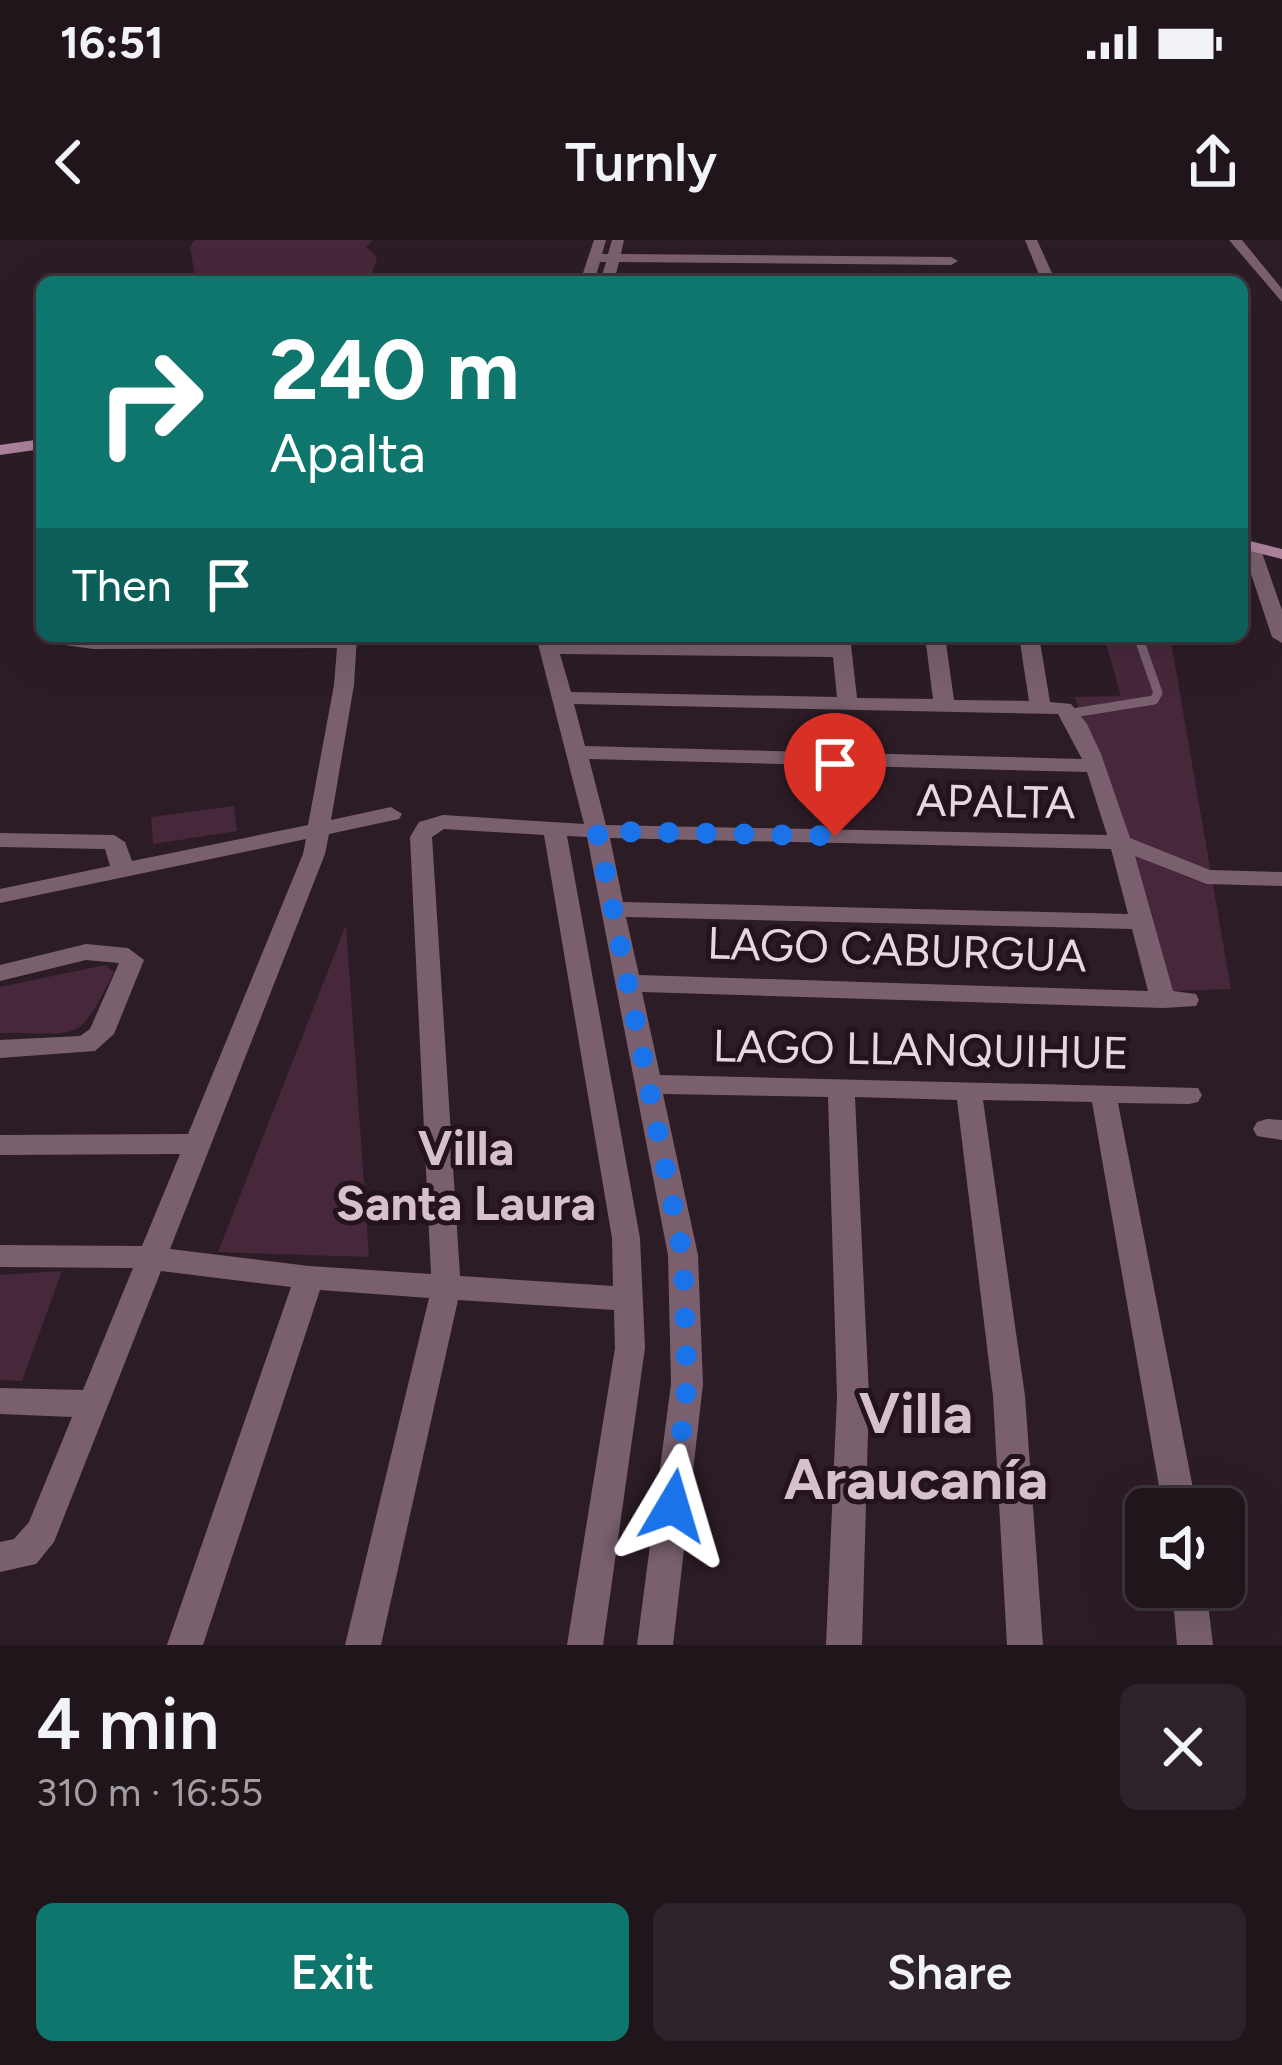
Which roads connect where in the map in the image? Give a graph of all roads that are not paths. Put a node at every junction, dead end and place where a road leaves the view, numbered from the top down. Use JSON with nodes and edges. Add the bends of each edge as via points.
{"nodes":[{"id":1,"x":600,"y":240,"type":"edge"},
{"id":2,"x":618,"y":240,"type":"edge"},
{"id":3,"x":734,"y":240,"type":"edge"},
{"id":4,"x":839,"y":240,"type":"edge"},
{"id":5,"x":1031,"y":240,"type":"edge"},
{"id":6,"x":1235,"y":240,"type":"edge"},
{"id":7,"x":946,"y":244,"type":"dead end"},
{"id":8,"x":595,"y":258,"type":"junction"},
{"id":9,"x":614,"y":258,"type":"junction"},
{"id":10,"x":689,"y":259,"type":"junction"},
{"id":11,"x":735,"y":260,"type":"junction"},
{"id":12,"x":754,"y":260,"type":"junction"},
{"id":13,"x":821,"y":260,"type":"junction"},
{"id":14,"x":844,"y":260,"type":"junction"},
{"id":15,"x":951,"y":261,"type":"junction"},
{"id":16,"x":589,"y":276,"type":"edge"},
{"id":17,"x":609,"y":276,"type":"edge"},
{"id":18,"x":689,"y":276,"type":"edge"},
{"id":19,"x":755,"y":276,"type":"edge"},
{"id":20,"x":824,"y":276,"type":"edge"},
{"id":21,"x":956,"y":276,"type":"edge"},
{"id":22,"x":1046,"y":276,"type":"edge"},
{"id":23,"x":1282,"y":298,"type":"edge"},
{"id":24,"x":36,"y":445,"type":"edge"},
{"id":25,"x":0,"y":450,"type":"edge"},
{"id":26,"x":1248,"y":546,"type":"edge"},
{"id":27,"x":1248,"y":550,"type":"edge"},
{"id":28,"x":1282,"y":554,"type":"edge"},
{"id":29,"x":1248,"y":585,"type":"edge"},
{"id":30,"x":1264,"y":585,"type":"junction"},
{"id":31,"x":1282,"y":637,"type":"edge"},
{"id":32,"x":84,"y":642,"type":"edge"},
{"id":33,"x":156,"y":642,"type":"edge"},
{"id":34,"x":346,"y":642,"type":"edge"},
{"id":35,"x":547,"y":642,"type":"edge"},
{"id":36,"x":936,"y":642,"type":"edge"},
{"id":37,"x":1030,"y":642,"type":"edge"},
{"id":38,"x":1140,"y":642,"type":"edge"},
{"id":39,"x":842,"y":644,"type":"edge"},
{"id":40,"x":562,"y":698,"type":"junction"},
{"id":41,"x":847,"y":701,"type":"junction"},
{"id":42,"x":944,"y":703,"type":"junction"},
{"id":43,"x":1040,"y":704,"type":"junction"},
{"id":44,"x":1076,"y":716,"type":"junction"},
{"id":45,"x":577,"y":752,"type":"junction"},
{"id":46,"x":1094,"y":766,"type":"junction"},
{"id":47,"x":392,"y":814,"type":"dead end"},
{"id":48,"x":319,"y":820,"type":"junction"},
{"id":49,"x":554,"y":828,"type":"junction"},
{"id":50,"x":597,"y":831,"type":"junction"},
{"id":51,"x":0,"y":839,"type":"edge"},
{"id":52,"x":1120,"y":842,"type":"junction"},
{"id":53,"x":124,"y":870,"type":"junction"},
{"id":54,"x":1282,"y":879,"type":"edge"},
{"id":55,"x":0,"y":896,"type":"edge"},
{"id":56,"x":614,"y":909,"type":"junction"},
{"id":57,"x":1141,"y":922,"type":"junction"},
{"id":58,"x":0,"y":973,"type":"edge"},
{"id":59,"x":629,"y":983,"type":"junction"},
{"id":60,"x":0,"y":1049,"type":"edge"},
{"id":61,"x":651,"y":1084,"type":"junction"},
{"id":62,"x":841,"y":1090,"type":"junction"},
{"id":63,"x":969,"y":1093,"type":"junction"},
{"id":64,"x":1189,"y":1095,"type":"dead end"},
{"id":65,"x":1103,"y":1097,"type":"junction"},
{"id":66,"x":197,"y":1144,"type":"junction"},
{"id":67,"x":0,"y":1145,"type":"edge"},
{"id":68,"x":0,"y":1256,"type":"edge"},
{"id":69,"x":152,"y":1257,"type":"junction"},
{"id":70,"x":309,"y":1278,"type":"junction"},
{"id":71,"x":446,"y":1288,"type":"junction"},
{"id":72,"x":628,"y":1299,"type":"junction"},
{"id":73,"x":0,"y":1401,"type":"edge"},
{"id":74,"x":93,"y":1404,"type":"junction"},
{"id":75,"x":1176,"y":1488,"type":"edge"},
{"id":76,"x":0,"y":1557,"type":"edge"},
{"id":77,"x":1191,"y":1608,"type":"edge"},
{"id":78,"x":185,"y":1645,"type":"edge"},
{"id":79,"x":363,"y":1645,"type":"edge"},
{"id":80,"x":585,"y":1645,"type":"edge"},
{"id":81,"x":655,"y":1645,"type":"edge"},
{"id":82,"x":844,"y":1645,"type":"edge"},
{"id":83,"x":1025,"y":1645,"type":"edge"},
{"id":84,"x":1195,"y":1645,"type":"edge"}],
"edges":[{"from":1,"to":8,"type":"street"},
{"from":2,"to":9,"type":"street"},
{"from":3,"to":11,"type":"street"},
{"from":4,"to":14,"type":"street"},
{"from":5,"to":22,"type":"street"},
{"from":6,"to":23,"type":"street"},
{"from":7,"to":15,"type":"street"},
{"from":8,"to":9,"type":"street"},
{"from":8,"to":16,"type":"street"},
{"from":9,"to":10,"type":"street"},
{"from":9,"to":17,"type":"street"},
{"from":10,"to":11,"type":"street"},
{"from":10,"to":18,"type":"street"},
{"from":11,"to":12,"type":"street"},
{"from":12,"to":13,"type":"street"},
{"from":12,"to":19,"type":"street"},
{"from":13,"to":14,"type":"street"},
{"from":13,"to":20,"type":"street"},
{"from":14,"to":15,"type":"street"},
{"from":15,"to":21,"type":"street"},
{"from":24,"to":25,"type":"main road"},
{"from":26,"to":28,"type":"main road"},
{"from":27,"to":30,"type":"street"},
{"from":29,"to":30,"type":"street"},
{"from":30,"to":31,"type":"street"},
{"from":32,"to":33,"type":"street"},
{"from":34,"to":48,"type":"street"},
{"from":35,"to":39,"type":"street"},
{"from":35,"to":40,"type":"street"},
{"from":36,"to":42,"type":"street"},
{"from":37,"to":43,"type":"street"},
{"from":38,"to":44,"type":"lane","via":[[1154,700]]},
{"from":39,"to":41,"type":"street"},
{"from":40,"to":41,"type":"street"},
{"from":40,"to":45,"type":"street"},
{"from":41,"to":42,"type":"street"},
{"from":42,"to":43,"type":"street"},
{"from":43,"to":44,"type":"street"},
{"from":44,"to":46,"type":"street","name":"LAGO CABURGUA"},
{"from":45,"to":46,"type":"street"},
{"from":45,"to":50,"type":"street"},
{"from":46,"to":52,"type":"street","name":"LAGO CABURGUA"},
{"from":47,"to":48,"type":"street"},
{"from":48,"to":53,"type":"street"},
{"from":48,"to":66,"type":"street","via":[[314,854]]},
{"from":49,"to":50,"type":"street","name":"APALTA"},
{"from":49,"to":71,"type":"street","name":"APALTA","via":[[442,822],[421,837]]},
{"from":49,"to":72,"type":"street","via":[[626,1238]]},
{"from":50,"to":52,"type":"street","name":"APALTA"},
{"from":50,"to":56,"type":"street"},
{"from":51,"to":53,"type":"street","via":[[114,842]]},
{"from":52,"to":54,"type":"street","name":"APALTA","via":[[1207,877]]},
{"from":52,"to":57,"type":"street","name":"LAGO CABURGUA"},
{"from":53,"to":55,"type":"street"},
{"from":56,"to":57,"type":"street"},
{"from":56,"to":59,"type":"street"},
{"from":57,"to":59,"type":"street","name":"LAGO CABURGUA","via":[[1175,1000]]},
{"from":58,"to":60,"type":"street","via":[[89,953],[132,960],[101,1034],[86,1045]]},
{"from":59,"to":61,"type":"street"},
{"from":61,"to":62,"type":"street","name":"LAGO LLANQUIHUE"},
{"from":61,"to":81,"type":"street","via":[[675,1200],[689,1334]]},
{"from":62,"to":63,"type":"street","name":"LAGO LLANQUIHUE"},
{"from":62,"to":82,"type":"street","via":[[853,1396]]},
{"from":63,"to":65,"type":"street","name":"LAGO LLANQUIHUE"},
{"from":63,"to":83,"type":"street","via":[[1009,1396]]},
{"from":64,"to":65,"type":"street","name":"LAGO LLANQUIHUE"},
{"from":65,"to":75,"type":"street"},
{"from":66,"to":67,"type":"street"},
{"from":66,"to":69,"type":"street"},
{"from":68,"to":69,"type":"street"},
{"from":69,"to":70,"type":"street"},
{"from":69,"to":74,"type":"street"},
{"from":70,"to":71,"type":"street"},
{"from":70,"to":78,"type":"street"},
{"from":71,"to":72,"type":"street"},
{"from":71,"to":79,"type":"street"},
{"from":72,"to":80,"type":"street","via":[[625,1389]]},
{"from":73,"to":74,"type":"street"},
{"from":74,"to":76,"type":"street","via":[[42,1531],[24,1553]]},
{"from":77,"to":84,"type":"street"}]}
